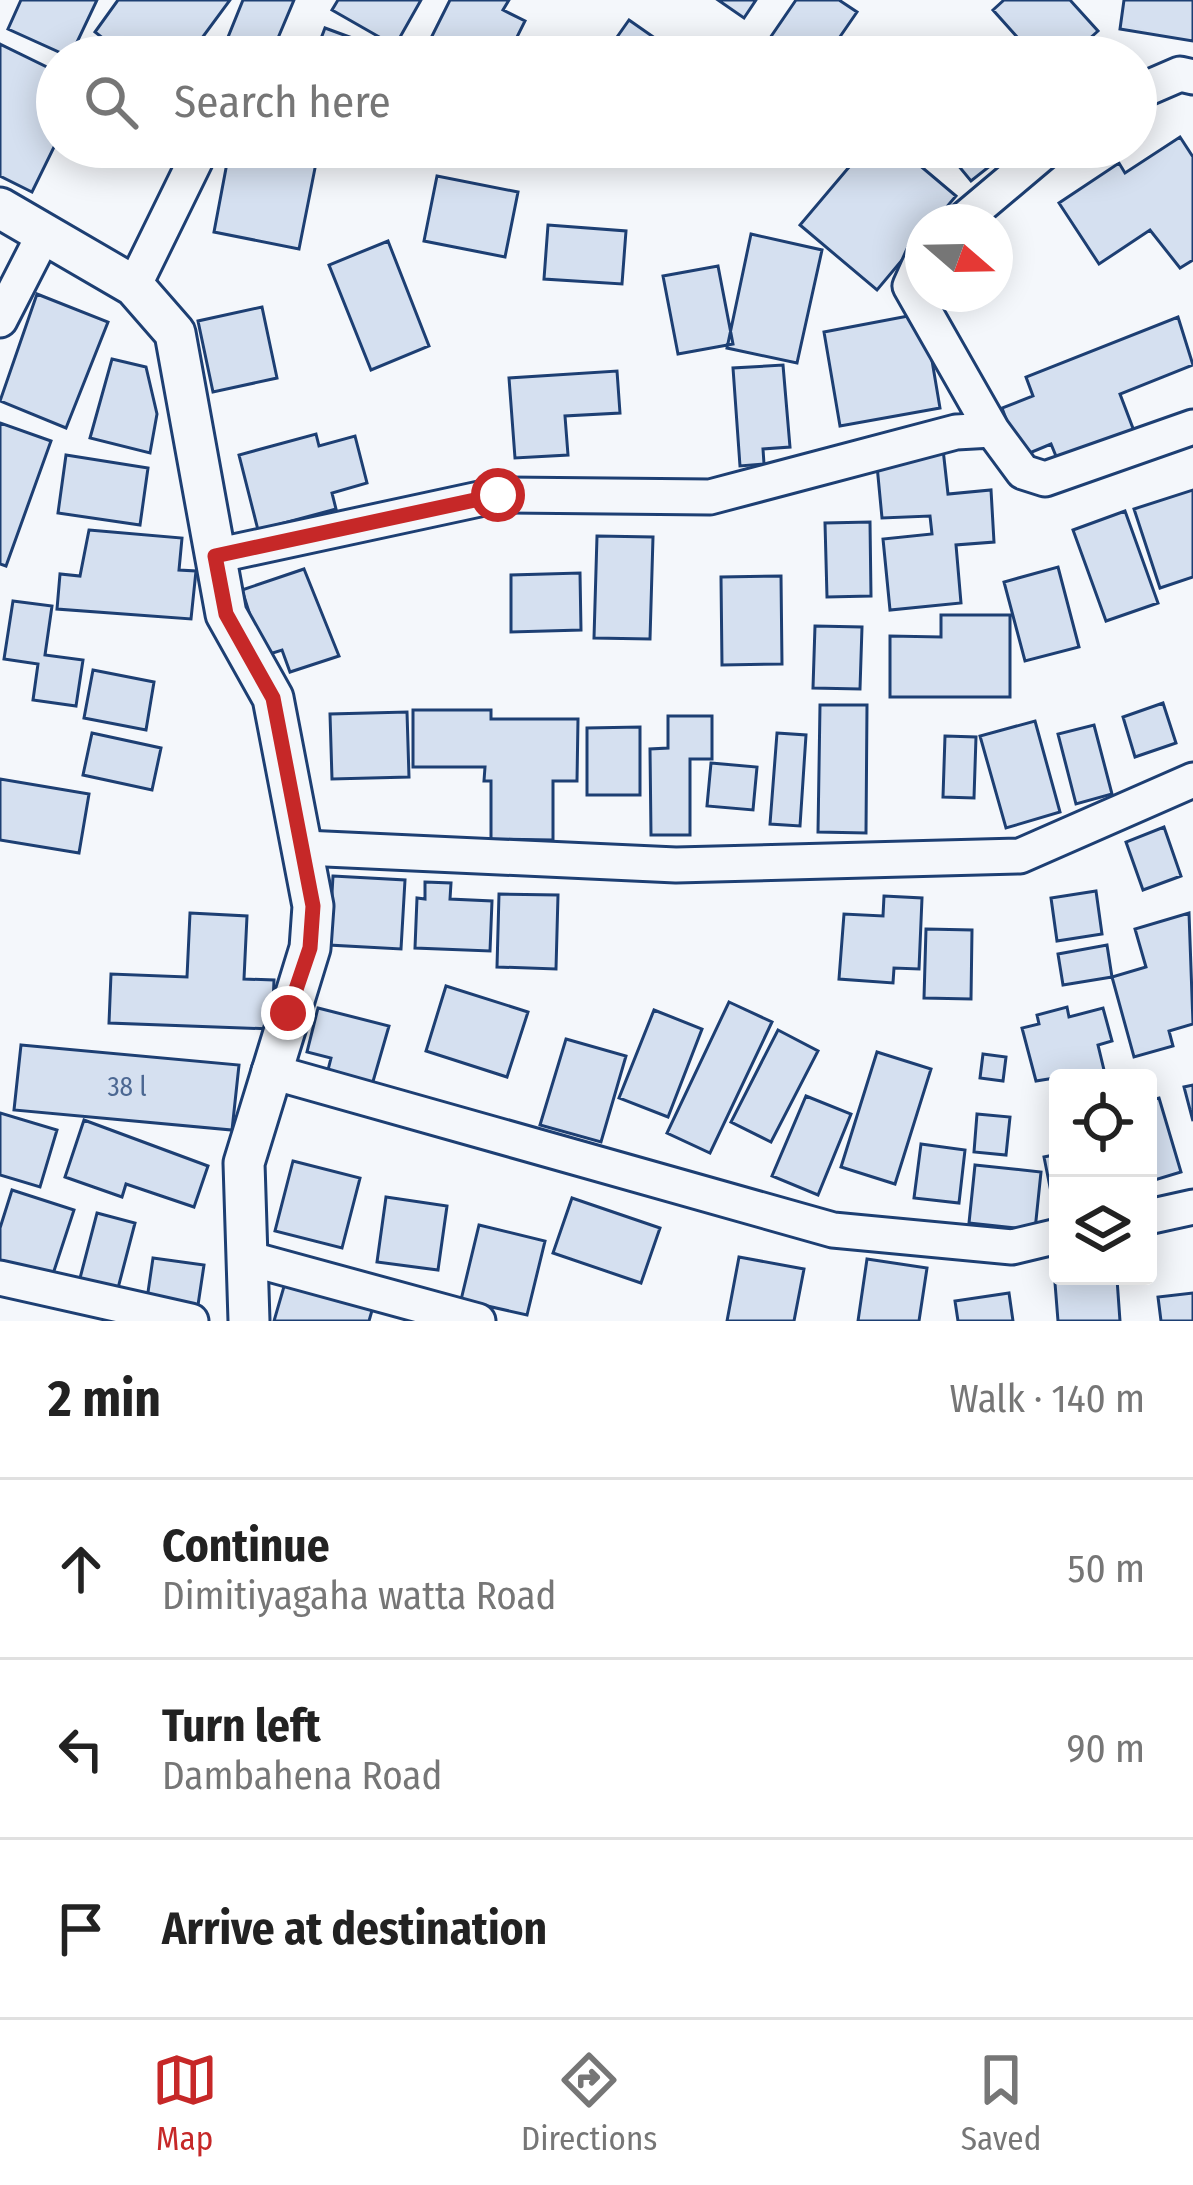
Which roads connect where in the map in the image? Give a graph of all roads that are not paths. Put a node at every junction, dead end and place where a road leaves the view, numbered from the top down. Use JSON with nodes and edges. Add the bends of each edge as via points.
{"nodes":[{"id":1,"x":1193,"y":77,"type":"edge"},
{"id":2,"x":1157,"y":84,"type":"edge"},
{"id":3,"x":192,"y":168,"type":"edge"},
{"id":4,"x":1024,"y":168,"type":"edge"},
{"id":5,"x":982,"y":204,"type":"edge"},
{"id":6,"x":0,"y":208,"type":"edge"},
{"id":7,"x":44,"y":234,"type":"junction"},
{"id":8,"x":134,"y":286,"type":"junction"},
{"id":9,"x":925,"y":312,"type":"edge"},
{"id":10,"x":0,"y":320,"type":"edge"},
{"id":11,"x":1193,"y":427,"type":"edge"},
{"id":12,"x":992,"y":430,"type":"junction"},
{"id":13,"x":215,"y":556,"type":"junction"},
{"id":14,"x":1193,"y":780,"type":"edge"},
{"id":15,"x":304,"y":848,"type":"junction"},
{"id":16,"x":269,"y":1071,"type":"junction"},
{"id":17,"x":1193,"y":1207,"type":"edge"},
{"id":18,"x":1157,"y":1215,"type":"edge"},
{"id":19,"x":1049,"y":1239,"type":"edge"},
{"id":20,"x":247,"y":1258,"type":"junction"},
{"id":21,"x":0,"y":1278,"type":"edge"},
{"id":22,"x":191,"y":1321,"type":"edge"},
{"id":23,"x":249,"y":1321,"type":"edge"},
{"id":24,"x":478,"y":1321,"type":"edge"}],
"edges":[{"from":1,"to":2,"type":"street"},
{"from":3,"to":8,"type":"street"},
{"from":4,"to":5,"type":"street"},
{"from":6,"to":7,"type":"street"},
{"from":7,"to":8,"type":"street"},
{"from":7,"to":10,"type":"street"},
{"from":8,"to":13,"type":"street","via":[[175,334]]},
{"from":9,"to":12,"type":"street"},
{"from":11,"to":12,"type":"street","via":[[1045,479],[1024,472]]},
{"from":12,"to":13,"type":"street","via":[[710,497],[498,495]]},
{"from":13,"to":15,"type":"street","via":[[226,614],[273,698]]},
{"from":14,"to":15,"type":"street","via":[[1020,856],[676,865]]},
{"from":15,"to":16,"type":"street","via":[[310,948]]},
{"from":16,"to":19,"type":"street","via":[[833,1230],[1012,1246]]},
{"from":16,"to":20,"type":"street","via":[[244,1163]]},
{"from":17,"to":18,"type":"street"},
{"from":20,"to":23,"type":"street"},
{"from":20,"to":24,"type":"street"},
{"from":21,"to":22,"type":"street"}]}
